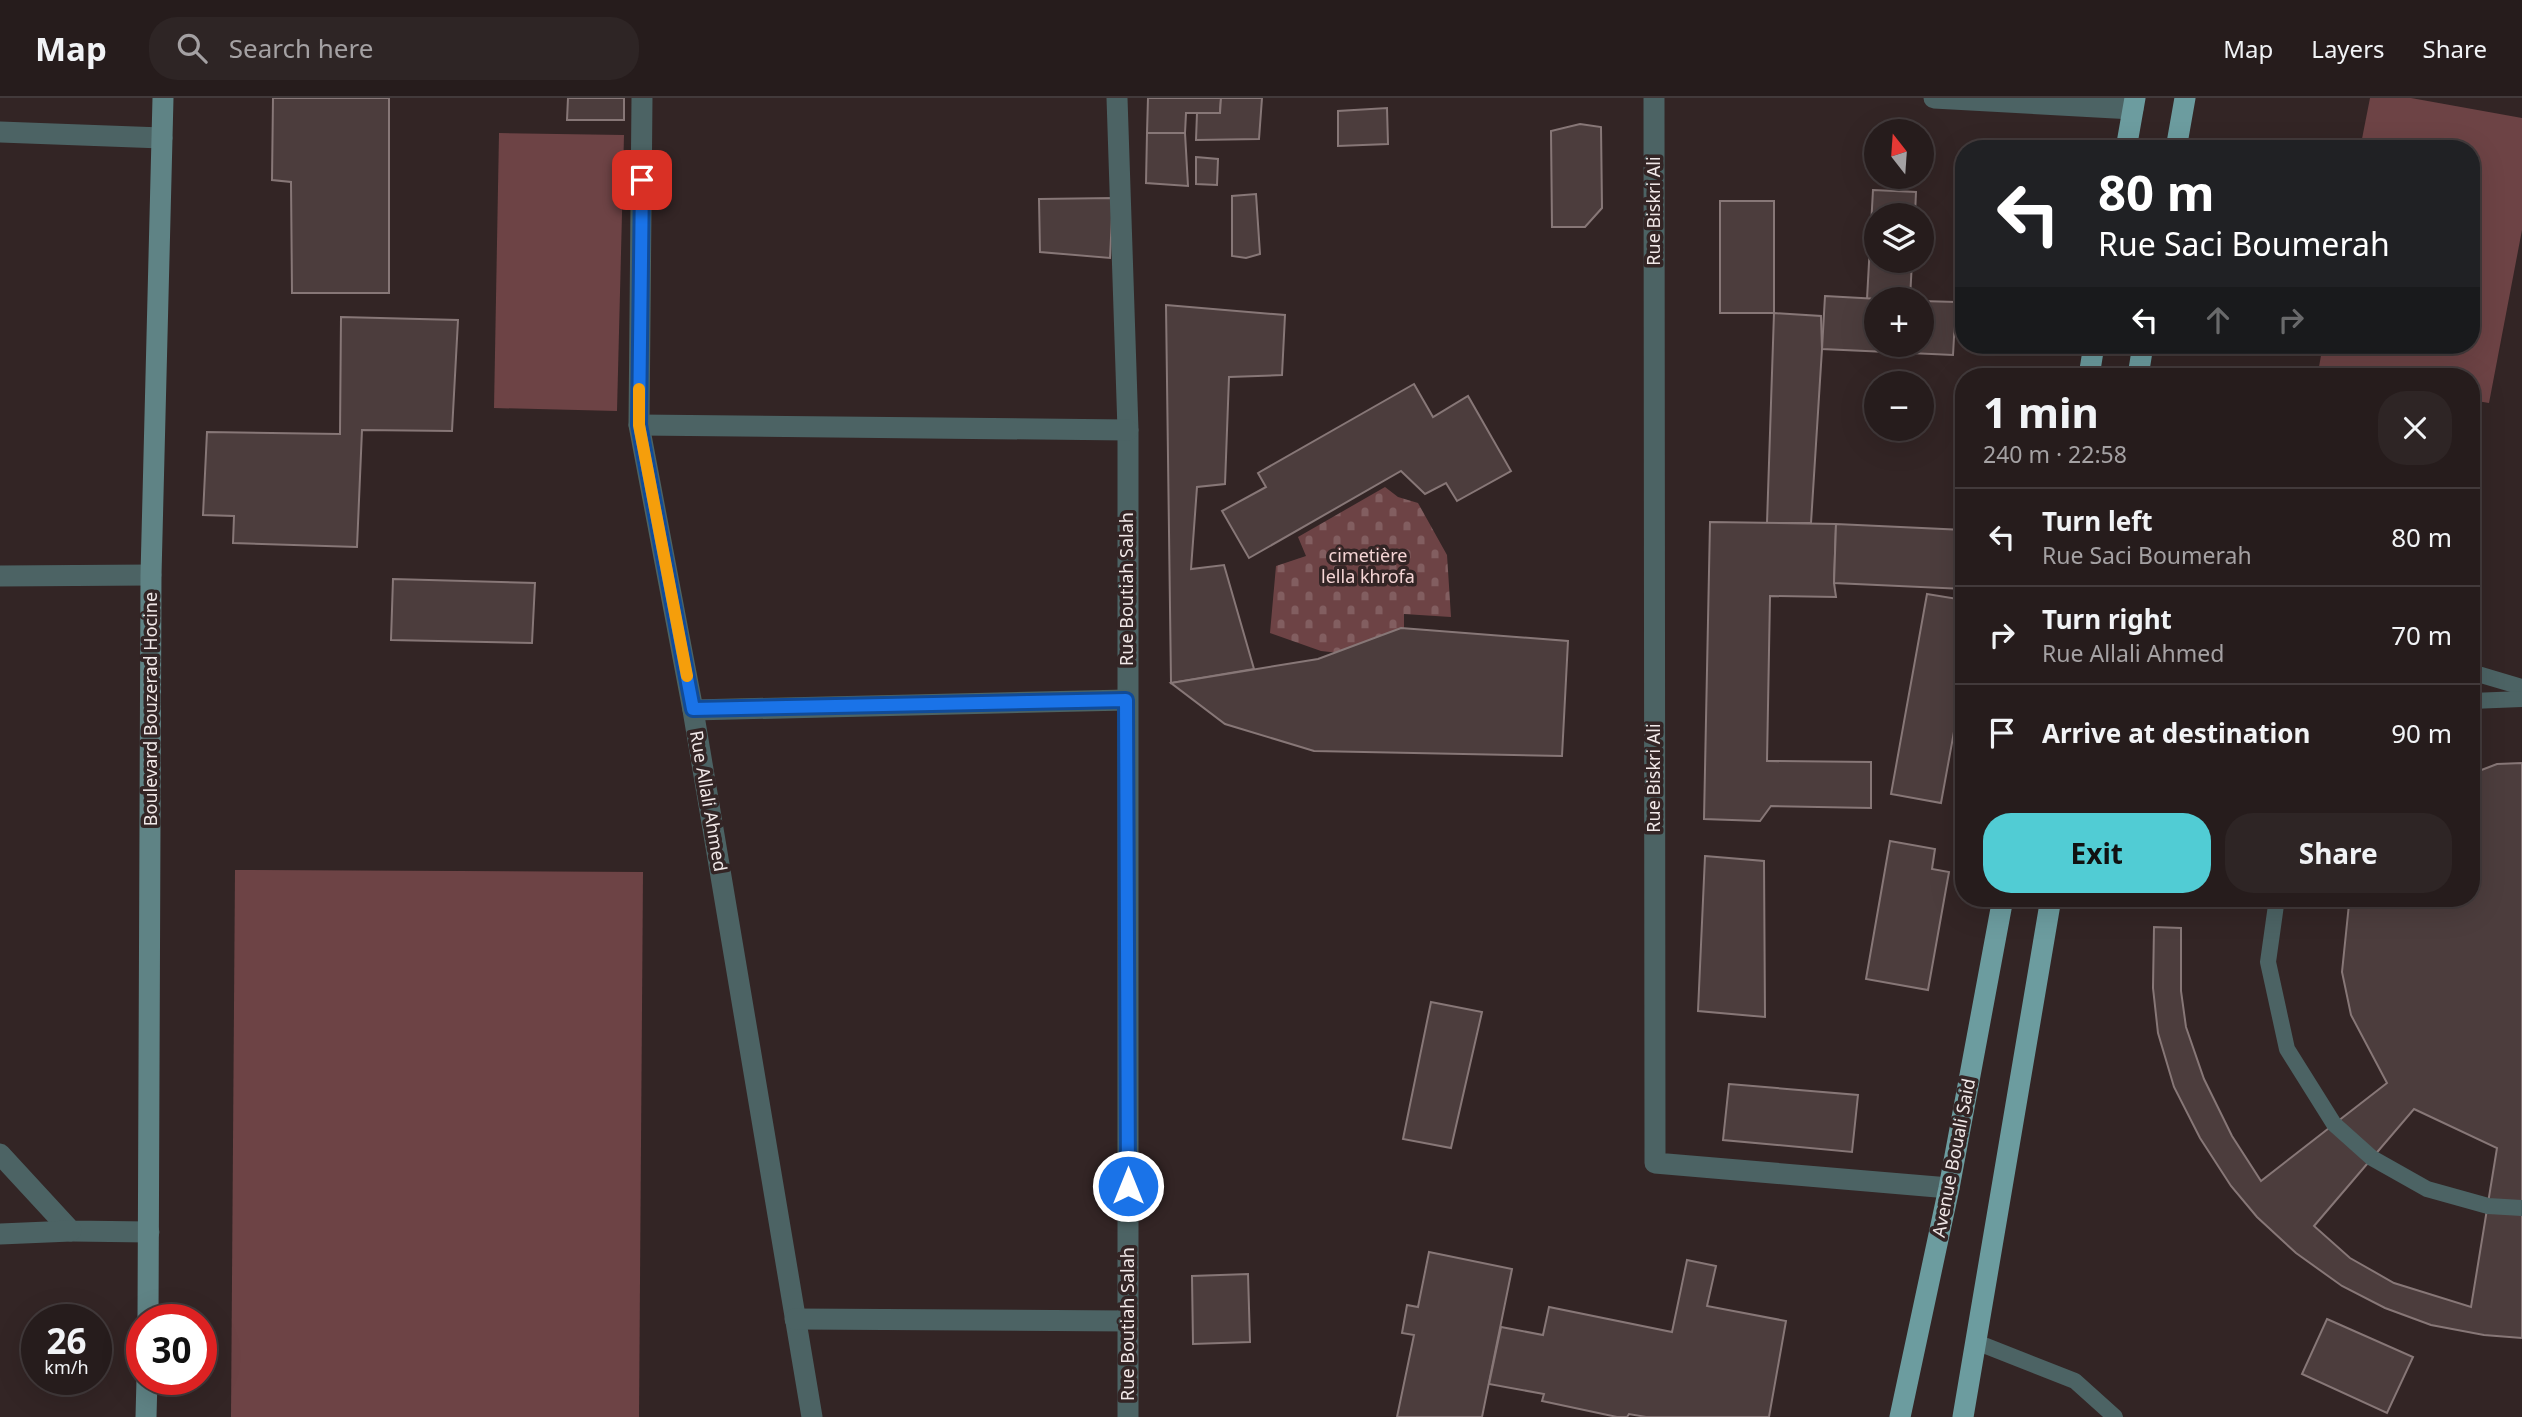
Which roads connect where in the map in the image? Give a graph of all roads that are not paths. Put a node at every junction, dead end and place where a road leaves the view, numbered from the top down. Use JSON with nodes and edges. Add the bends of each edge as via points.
{"nodes":[{"id":1,"x":163,"y":98,"type":"edge"},
{"id":2,"x":642,"y":98,"type":"edge"},
{"id":3,"x":1117,"y":98,"type":"edge"},
{"id":4,"x":1654,"y":98,"type":"edge"},
{"id":5,"x":1934,"y":98,"type":"edge"},
{"id":6,"x":2185,"y":98,"type":"edge"},
{"id":7,"x":2134,"y":103,"type":"edge"},
{"id":8,"x":0,"y":132,"type":"edge"},
{"id":9,"x":162,"y":138,"type":"junction"},
{"id":10,"x":2128,"y":140,"type":"edge"},
{"id":11,"x":2178,"y":140,"type":"edge"},
{"id":12,"x":639,"y":425,"type":"junction"},
{"id":13,"x":1128,"y":429,"type":"junction"},
{"id":14,"x":151,"y":575,"type":"junction"},
{"id":15,"x":0,"y":576,"type":"edge"},
{"id":16,"x":2480,"y":675,"type":"edge"},
{"id":17,"x":2522,"y":687,"type":"edge"},
{"id":18,"x":2522,"y":699,"type":"edge"},
{"id":19,"x":1126,"y":700,"type":"junction"},
{"id":20,"x":2480,"y":701,"type":"edge"},
{"id":21,"x":693,"y":709,"type":"junction"},
{"id":22,"x":2001,"y":907,"type":"edge"},
{"id":23,"x":2048,"y":907,"type":"edge"},
{"id":24,"x":2276,"y":907,"type":"edge"},
{"id":25,"x":0,"y":1155,"type":"edge"},
{"id":26,"x":1949,"y":1188,"type":"junction"},
{"id":27,"x":2522,"y":1208,"type":"edge"},
{"id":28,"x":71,"y":1231,"type":"junction"},
{"id":29,"x":149,"y":1232,"type":"junction"},
{"id":30,"x":0,"y":1234,"type":"edge"},
{"id":31,"x":148,"y":1304,"type":"edge"},
{"id":32,"x":795,"y":1319,"type":"junction"},
{"id":33,"x":1128,"y":1321,"type":"junction"},
{"id":34,"x":1976,"y":1342,"type":"junction"},
{"id":35,"x":146,"y":1395,"type":"edge"},
{"id":36,"x":146,"y":1417,"type":"edge"},
{"id":37,"x":812,"y":1417,"type":"edge"},
{"id":38,"x":1128,"y":1417,"type":"edge"},
{"id":39,"x":1900,"y":1417,"type":"edge"},
{"id":40,"x":1963,"y":1417,"type":"edge"},
{"id":41,"x":2115,"y":1417,"type":"edge"}],
"edges":[{"from":1,"to":9,"type":"street","name":"Boulevard Bouzerad Hocine"},
{"from":2,"to":12,"type":"street","name":"Rue Allali Ahmed"},
{"from":3,"to":13,"type":"street","name":"Rue Boutiah Salah"},
{"from":4,"to":26,"type":"street","name":"Rue Biskri Ali","via":[[1654,1163]]},
{"from":5,"to":7,"type":"street"},
{"from":6,"to":11,"type":"main road"},
{"from":7,"to":10,"type":"main road"},
{"from":8,"to":9,"type":"street"},
{"from":9,"to":14,"type":"street","name":"Boulevard Bouzerad Hocine"},
{"from":12,"to":13,"type":"street"},
{"from":12,"to":21,"type":"street","name":"Rue Allali Ahmed"},
{"from":13,"to":19,"type":"street","name":"Rue Boutiah Salah"},
{"from":14,"to":15,"type":"street"},
{"from":14,"to":29,"type":"street","name":"Boulevard Bouzerad Hocine"},
{"from":16,"to":17,"type":"lane"},
{"from":18,"to":20,"type":"lane"},
{"from":19,"to":21,"type":"street"},
{"from":19,"to":33,"type":"street","name":"Rue Boutiah Salah"},
{"from":21,"to":32,"type":"street","name":"Rue Allali Ahmed"},
{"from":22,"to":26,"type":"main road","name":"Avenue Bouali Said"},
{"from":23,"to":34,"type":"main road"},
{"from":24,"to":27,"type":"lane","via":[[2268,962],[2287,1049],[2334,1124],[2372,1158],[2427,1189],[2488,1206]]},
{"from":25,"to":28,"type":"street"},
{"from":26,"to":39,"type":"main road","name":"Avenue Bouali Said"},
{"from":28,"to":29,"type":"street"},
{"from":28,"to":30,"type":"street"},
{"from":29,"to":31,"type":"street","name":"Boulevard Bouzerad Hocine"},
{"from":32,"to":33,"type":"street"},
{"from":32,"to":37,"type":"street","name":"Rue Allali Ahmed"},
{"from":33,"to":38,"type":"street","name":"Rue Boutiah Salah"},
{"from":34,"to":40,"type":"main road"},
{"from":34,"to":41,"type":"lane","via":[[2075,1381]]},
{"from":35,"to":36,"type":"street"}]}
